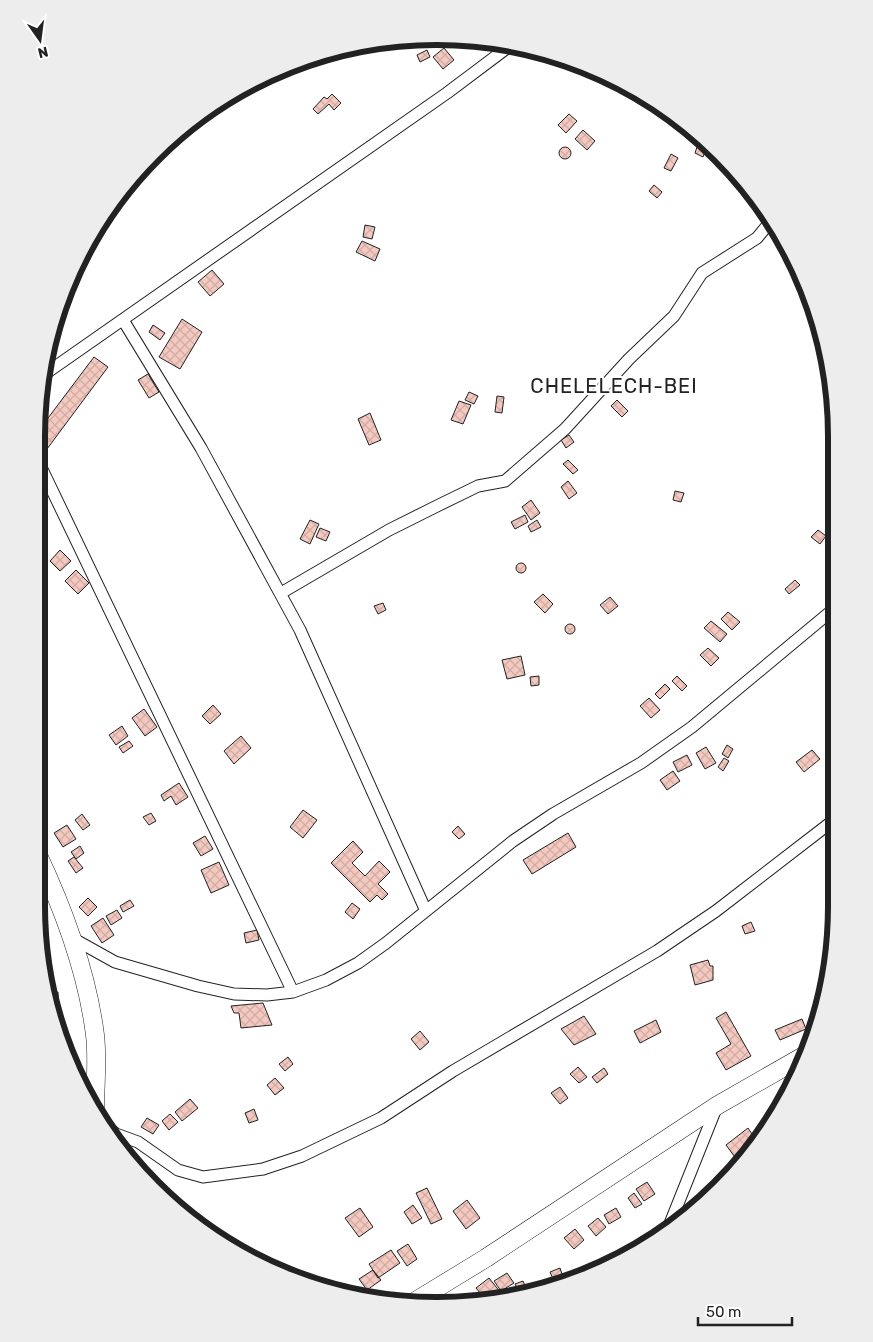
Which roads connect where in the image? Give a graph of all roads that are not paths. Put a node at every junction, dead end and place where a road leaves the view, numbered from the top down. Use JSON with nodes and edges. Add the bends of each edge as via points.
{"nodes":[{"id":1,"x":503,"y":51,"type":"edge"},
{"id":2,"x":767,"y":227,"type":"edge"},
{"id":3,"x":123,"y":320,"type":"junction"},
{"id":4,"x":51,"y":370,"type":"edge"},
{"id":5,"x":45,"y":475,"type":"edge"},
{"id":6,"x":281,"y":593,"type":"junction"},
{"id":7,"x":828,"y":614,"type":"edge"},
{"id":8,"x":828,"y":825,"type":"edge"},
{"id":9,"x":45,"y":872,"type":"edge"},
{"id":10,"x":426,"y":911,"type":"junction"},
{"id":11,"x":72,"y":938,"type":"junction"},
{"id":12,"x":293,"y":992,"type":"junction"},
{"id":13,"x":796,"y":1060,"type":"edge"},
{"id":14,"x":96,"y":1099,"type":"edge"},
{"id":15,"x":718,"y":1105,"type":"junction"},
{"id":16,"x":120,"y":1135,"type":"edge"},
{"id":17,"x":672,"y":1218,"type":"edge"},
{"id":18,"x":423,"y":1296,"type":"edge"}],
"edges":[{"from":1,"to":3,"type":"street"},
{"from":2,"to":6,"type":"street","via":[[757,238],[702,274],[674,316],[629,359],[565,429],[504,481],[478,486],[420,515]]},
{"from":3,"to":4,"type":"street"},
{"from":3,"to":6,"type":"street","via":[[201,448]]},
{"from":5,"to":12,"type":"street"},
{"from":6,"to":10,"type":"street","via":[[324,681]]},
{"from":7,"to":10,"type":"street","via":[[692,727],[641,763],[513,841]]},
{"from":8,"to":16,"type":"street","via":[[657,951],[453,1071],[381,1118],[302,1156],[263,1169],[204,1177],[178,1170],[138,1142]]},
{"from":9,"to":11,"type":"main road"},
{"from":10,"to":12,"type":"street","via":[[358,963]]},
{"from":11,"to":12,"type":"street","via":[[115,962],[198,986],[234,994]]},
{"from":11,"to":14,"type":"main road","via":[[89,996],[95,1037]]},
{"from":13,"to":15,"type":"main road"},
{"from":15,"to":17,"type":"street"},
{"from":15,"to":18,"type":"main road"}]}
